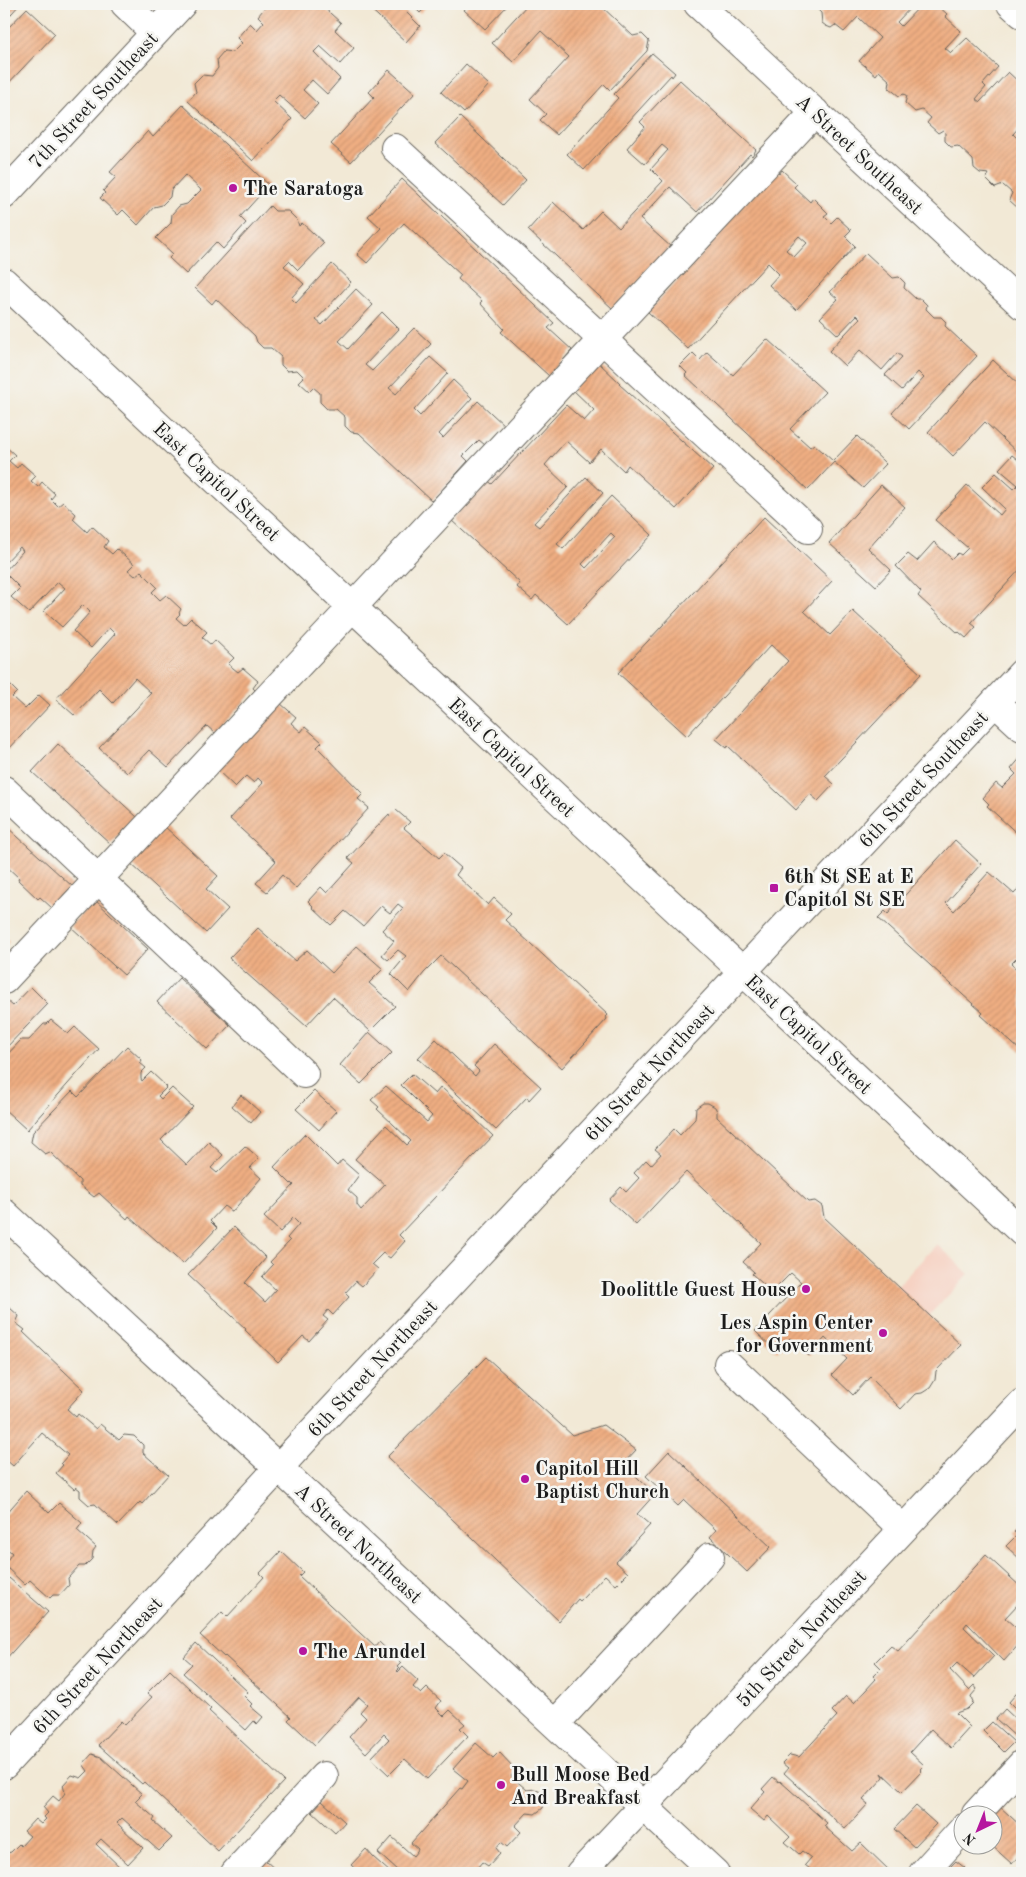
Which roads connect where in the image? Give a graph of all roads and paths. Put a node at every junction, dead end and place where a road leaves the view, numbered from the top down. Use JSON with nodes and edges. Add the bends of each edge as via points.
{"nodes":[{"id":1,"x":125,"y":4,"type":"edge"},
{"id":2,"x":182,"y":4,"type":"edge"},
{"id":3,"x":698,"y":4,"type":"edge"},
{"id":4,"x":1011,"y":4,"type":"edge"},
{"id":5,"x":1022,"y":14,"type":"edge"},
{"id":6,"x":156,"y":32,"type":"junction"},
{"id":7,"x":814,"y":112,"type":"junction"},
{"id":8,"x":395,"y":148,"type":"dead end"},
{"id":9,"x":4,"y":195,"type":"edge"},
{"id":10,"x":4,"y":282,"type":"edge"},
{"id":11,"x":1022,"y":306,"type":"edge"},
{"id":12,"x":601,"y":340,"type":"junction"},
{"id":13,"x":808,"y":529,"type":"dead end"},
{"id":14,"x":352,"y":607,"type":"junction"},
{"id":15,"x":1022,"y":673,"type":"edge"},
{"id":16,"x":995,"y":702,"type":"junction"},
{"id":17,"x":1022,"y":728,"type":"edge"},
{"id":18,"x":4,"y":790,"type":"edge"},
{"id":19,"x":98,"y":879,"type":"junction"},
{"id":20,"x":742,"y":972,"type":"junction"},
{"id":21,"x":4,"y":980,"type":"edge"},
{"id":22,"x":304,"y":1074,"type":"dead end"},
{"id":23,"x":4,"y":1212,"type":"edge"},
{"id":24,"x":1022,"y":1232,"type":"edge"},
{"id":25,"x":728,"y":1364,"type":"dead end"},
{"id":26,"x":1022,"y":1402,"type":"edge"},
{"id":27,"x":279,"y":1468,"type":"junction"},
{"id":28,"x":903,"y":1529,"type":"junction"},
{"id":29,"x":710,"y":1557,"type":"dead end"},
{"id":30,"x":555,"y":1724,"type":"junction"},
{"id":31,"x":1022,"y":1764,"type":"edge"},
{"id":32,"x":4,"y":1765,"type":"edge"},
{"id":33,"x":324,"y":1776,"type":"dead end"},
{"id":34,"x":985,"y":1804,"type":"edge"},
{"id":35,"x":643,"y":1806,"type":"junction"},
{"id":36,"x":954,"y":1839,"type":"edge"},
{"id":37,"x":235,"y":1873,"type":"edge"},
{"id":38,"x":580,"y":1873,"type":"edge"},
{"id":39,"x":715,"y":1873,"type":"edge"},
{"id":40,"x":923,"y":1873,"type":"edge"}],
"edges":[{"from":1,"to":6,"type":"main road"},
{"from":2,"to":6,"type":"main road","name":"7th Street Southeast"},
{"from":3,"to":7,"type":"main road","name":"A Street Southeast"},
{"from":4,"to":5,"type":"main road"},
{"from":6,"to":9,"type":"main road","name":"7th Street Southeast"},
{"from":7,"to":11,"type":"main road","name":"A Street Southeast"},
{"from":7,"to":12,"type":"main road"},
{"from":8,"to":12,"type":"main road"},
{"from":10,"to":14,"type":"main road","name":"East Capitol Street"},
{"from":12,"to":13,"type":"main road"},
{"from":12,"to":14,"type":"main road"},
{"from":14,"to":19,"type":"main road"},
{"from":14,"to":20,"type":"main road","name":"East Capitol Street"},
{"from":15,"to":16,"type":"main road","name":"6th Street Southeast"},
{"from":16,"to":17,"type":"main road"},
{"from":16,"to":20,"type":"main road","name":"6th Street Southeast"},
{"from":18,"to":19,"type":"main road"},
{"from":19,"to":21,"type":"main road"},
{"from":19,"to":22,"type":"main road"},
{"from":20,"to":24,"type":"main road","name":"East Capitol Street"},
{"from":20,"to":27,"type":"main road","name":"6th Street Northeast"},
{"from":23,"to":27,"type":"main road","name":"A Street Northeast"},
{"from":25,"to":28,"type":"main road"},
{"from":26,"to":28,"type":"main road","name":"5th Street Northeast"},
{"from":27,"to":30,"type":"main road","name":"A Street Northeast"},
{"from":27,"to":32,"type":"main road","name":"6th Street Northeast"},
{"from":28,"to":35,"type":"main road","name":"5th Street Northeast"},
{"from":29,"to":30,"type":"main road"},
{"from":30,"to":35,"type":"main road","name":"A Street Northeast"},
{"from":31,"to":34,"type":"main road"},
{"from":33,"to":37,"type":"main road"},
{"from":35,"to":38,"type":"main road","name":"5th Street Northeast"},
{"from":35,"to":39,"type":"main road","name":"A Street Northeast"},
{"from":36,"to":40,"type":"main road"}]}
